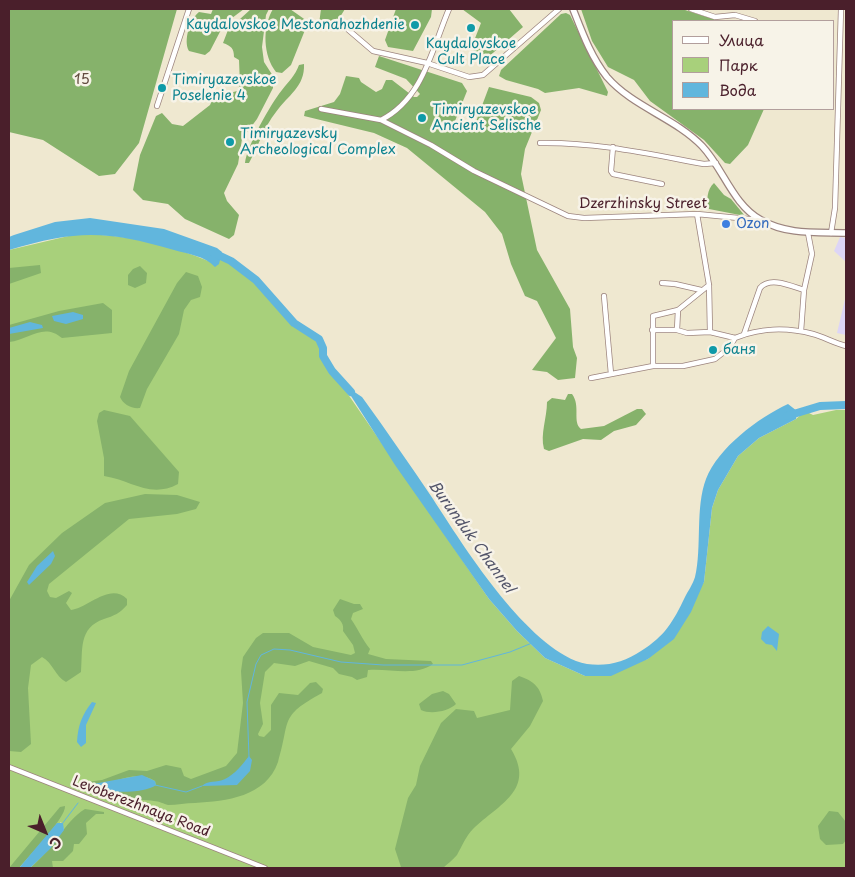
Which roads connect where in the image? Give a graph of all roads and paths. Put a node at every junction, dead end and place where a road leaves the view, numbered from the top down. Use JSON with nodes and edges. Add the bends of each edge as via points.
{"nodes":[{"id":1,"x":188,"y":9,"type":"edge"},
{"id":2,"x":449,"y":9,"type":"edge"},
{"id":3,"x":559,"y":9,"type":"edge"},
{"id":4,"x":573,"y":9,"type":"edge"},
{"id":5,"x":691,"y":9,"type":"edge"},
{"id":6,"x":841,"y":9,"type":"edge"},
{"id":7,"x":752,"y":20,"type":"edge"},
{"id":8,"x":841,"y":22,"type":"junction"},
{"id":9,"x":835,"y":24,"type":"edge"},
{"id":10,"x":345,"y":27,"type":"dead end"},
{"id":11,"x":835,"y":37,"type":"edge"},
{"id":12,"x":840,"y":38,"type":"junction"},
{"id":13,"x":427,"y":63,"type":"junction"},
{"id":14,"x":157,"y":106,"type":"dead end"},
{"id":15,"x":321,"y":109,"type":"dead end"},
{"id":16,"x":381,"y":120,"type":"junction"},
{"id":17,"x":540,"y":143,"type":"dead end"},
{"id":18,"x":613,"y":147,"type":"junction"},
{"id":19,"x":716,"y":163,"type":"junction"},
{"id":20,"x":662,"y":184,"type":"dead end"},
{"id":21,"x":697,"y":214,"type":"junction"},
{"id":22,"x":759,"y":220,"type":"junction"},
{"id":23,"x":808,"y":233,"type":"junction"},
{"id":24,"x":831,"y":233,"type":"junction"},
{"id":25,"x":846,"y":234,"type":"edge"},
{"id":26,"x":662,"y":283,"type":"dead end"},
{"id":27,"x":708,"y":285,"type":"junction"},
{"id":28,"x":700,"y":290,"type":"junction"},
{"id":29,"x":804,"y":290,"type":"junction"},
{"id":30,"x":604,"y":296,"type":"dead end"},
{"id":31,"x":678,"y":310,"type":"junction"},
{"id":32,"x":652,"y":330,"type":"junction"},
{"id":33,"x":677,"y":330,"type":"junction"},
{"id":34,"x":710,"y":332,"type":"junction"},
{"id":35,"x":801,"y":332,"type":"junction"},
{"id":36,"x":744,"y":334,"type":"junction"},
{"id":37,"x":735,"y":338,"type":"junction"},
{"id":38,"x":846,"y":346,"type":"edge"},
{"id":39,"x":653,"y":366,"type":"junction"},
{"id":40,"x":612,"y":374,"type":"junction"},
{"id":41,"x":591,"y":378,"type":"dead end"},
{"id":42,"x":9,"y":767,"type":"edge"},
{"id":43,"x":265,"y":868,"type":"edge"}],
"edges":[{"from":1,"to":14,"type":"street"},
{"from":2,"to":13,"type":"street"},
{"from":3,"to":13,"type":"street","via":[[480,76],[469,77]]},
{"from":4,"to":19,"type":"street","via":[[590,49],[608,77],[627,94],[694,138]]},
{"from":5,"to":7,"type":"street","via":[[715,17],[735,15]]},
{"from":6,"to":8,"type":"street"},
{"from":8,"to":9,"type":"street"},
{"from":8,"to":12,"type":"street"},
{"from":10,"to":13,"type":"street","via":[[373,51]]},
{"from":11,"to":12,"type":"street"},
{"from":12,"to":24,"type":"street","via":[[835,208]]},
{"from":13,"to":16,"type":"street","via":[[412,96]]},
{"from":15,"to":16,"type":"street","name":"Dzerzhinsky Street"},
{"from":16,"to":21,"type":"street","name":"Dzerzhinsky Street","via":[[560,213],[577,218]]},
{"from":17,"to":18,"type":"street"},
{"from":18,"to":19,"type":"street","via":[[704,164]]},
{"from":18,"to":20,"type":"street","via":[[613,174]]},
{"from":19,"to":22,"type":"street","via":[[734,193]]},
{"from":21,"to":22,"type":"street","name":"Dzerzhinsky Street"},
{"from":21,"to":27,"type":"street"},
{"from":22,"to":23,"type":"street","name":"Dzerzhinsky Street"},
{"from":23,"to":24,"type":"street","name":"Dzerzhinsky Street"},
{"from":23,"to":29,"type":"street","via":[[812,254]]},
{"from":24,"to":25,"type":"street","name":"Dzerzhinsky Street"},
{"from":26,"to":28,"type":"street"},
{"from":27,"to":28,"type":"street"},
{"from":27,"to":34,"type":"street"},
{"from":28,"to":31,"type":"street"},
{"from":29,"to":35,"type":"street"},
{"from":29,"to":36,"type":"street","via":[[770,281],[764,284]]},
{"from":30,"to":40,"type":"street"},
{"from":31,"to":32,"type":"street","via":[[653,316]]},
{"from":31,"to":33,"type":"street"},
{"from":32,"to":33,"type":"street"},
{"from":32,"to":39,"type":"street"},
{"from":33,"to":34,"type":"street"},
{"from":34,"to":37,"type":"street"},
{"from":35,"to":36,"type":"street","via":[[760,330]]},
{"from":35,"to":38,"type":"street"},
{"from":36,"to":37,"type":"street"},
{"from":37,"to":39,"type":"street","via":[[729,348],[715,359],[683,366]]},
{"from":39,"to":40,"type":"street"},
{"from":40,"to":41,"type":"street"},
{"from":42,"to":43,"type":"street","name":"Levoberezhnaya Road"}]}
